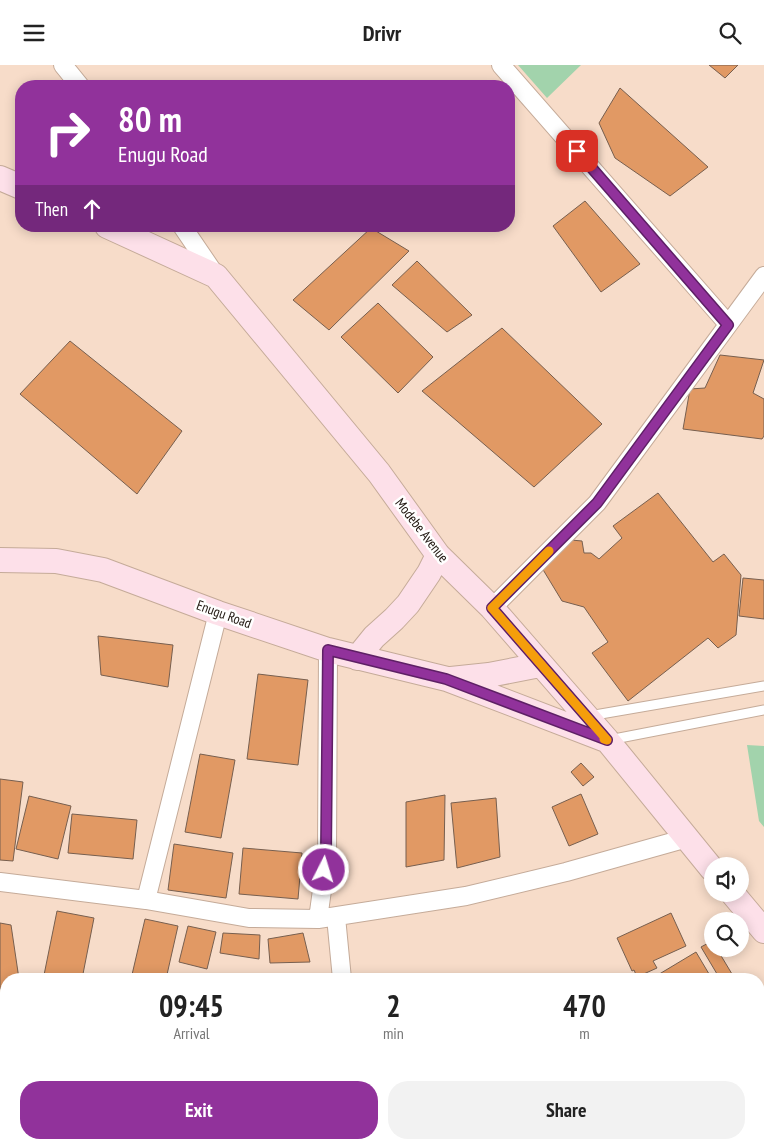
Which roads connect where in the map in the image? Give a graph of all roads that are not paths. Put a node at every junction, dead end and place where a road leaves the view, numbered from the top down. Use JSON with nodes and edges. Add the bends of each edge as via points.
{"nodes":[{"id":1,"x":63,"y":65,"type":"edge"},
{"id":2,"x":501,"y":65,"type":"edge"},
{"id":3,"x":75,"y":80,"type":"edge"},
{"id":4,"x":514,"y":80,"type":"edge"},
{"id":5,"x":515,"y":81,"type":"edge"},
{"id":6,"x":0,"y":178,"type":"edge"},
{"id":7,"x":15,"y":184,"type":"edge"},
{"id":8,"x":120,"y":232,"type":"edge"},
{"id":9,"x":186,"y":232,"type":"edge"},
{"id":10,"x":216,"y":276,"type":"junction"},
{"id":11,"x":764,"y":276,"type":"edge"},
{"id":12,"x":728,"y":325,"type":"junction"},
{"id":13,"x":438,"y":555,"type":"junction"},
{"id":14,"x":0,"y":560,"type":"edge"},
{"id":15,"x":492,"y":608,"type":"junction"},
{"id":16,"x":218,"y":613,"type":"junction"},
{"id":17,"x":328,"y":650,"type":"junction"},
{"id":18,"x":357,"y":658,"type":"junction"},
{"id":19,"x":540,"y":665,"type":"junction"},
{"id":20,"x":446,"y":679,"type":"junction"},
{"id":21,"x":764,"y":686,"type":"edge"},
{"id":22,"x":764,"y":710,"type":"edge"},
{"id":23,"x":586,"y":716,"type":"junction"},
{"id":24,"x":607,"y":740,"type":"junction"},
{"id":25,"x":687,"y":838,"type":"junction"},
{"id":26,"x":704,"y":859,"type":"edge"},
{"id":27,"x":0,"y":882,"type":"edge"},
{"id":28,"x":146,"y":900,"type":"junction"},
{"id":29,"x":740,"y":902,"type":"edge"},
{"id":30,"x":336,"y":917,"type":"junction"},
{"id":31,"x":318,"y":919,"type":"junction"},
{"id":32,"x":764,"y":931,"type":"edge"},
{"id":33,"x":341,"y":973,"type":"edge"}],
"edges":[{"from":1,"to":3,"type":"street"},
{"from":2,"to":4,"type":"street"},
{"from":5,"to":12,"type":"street"},
{"from":6,"to":7,"type":"street"},
{"from":8,"to":10,"type":"street","name":"Modebe Avenue"},
{"from":9,"to":10,"type":"street"},
{"from":10,"to":13,"type":"street","name":"Modebe Avenue","via":[[379,473]]},
{"from":11,"to":12,"type":"street"},
{"from":12,"to":15,"type":"street","via":[[597,503]]},
{"from":13,"to":15,"type":"street","name":"Modebe Avenue"},
{"from":13,"to":18,"type":"street","via":[[408,604]]},
{"from":14,"to":16,"type":"street","name":"Enugu Road","via":[[56,561],[104,570]]},
{"from":15,"to":19,"type":"street","name":"Modebe Avenue"},
{"from":16,"to":17,"type":"street","name":"Enugu Road"},
{"from":16,"to":28,"type":"street"},
{"from":17,"to":18,"type":"street","name":"Enugu Road"},
{"from":17,"to":31,"type":"street","via":[[326,854]]},
{"from":18,"to":20,"type":"street","name":"Enugu Road"},
{"from":19,"to":20,"type":"street"},
{"from":19,"to":23,"type":"street","name":"Modebe Avenue"},
{"from":20,"to":24,"type":"street"},
{"from":21,"to":23,"type":"lane"},
{"from":22,"to":24,"type":"lane"},
{"from":23,"to":24,"type":"street","name":"Modebe Avenue"},
{"from":24,"to":25,"type":"street","name":"Modebe Avenue"},
{"from":25,"to":26,"type":"street","name":"Modebe Avenue"},
{"from":25,"to":30,"type":"street","via":[[466,896]]},
{"from":27,"to":28,"type":"street"},
{"from":28,"to":31,"type":"street","via":[[249,918]]},
{"from":29,"to":32,"type":"street"},
{"from":30,"to":31,"type":"street"},
{"from":30,"to":33,"type":"street"}]}
